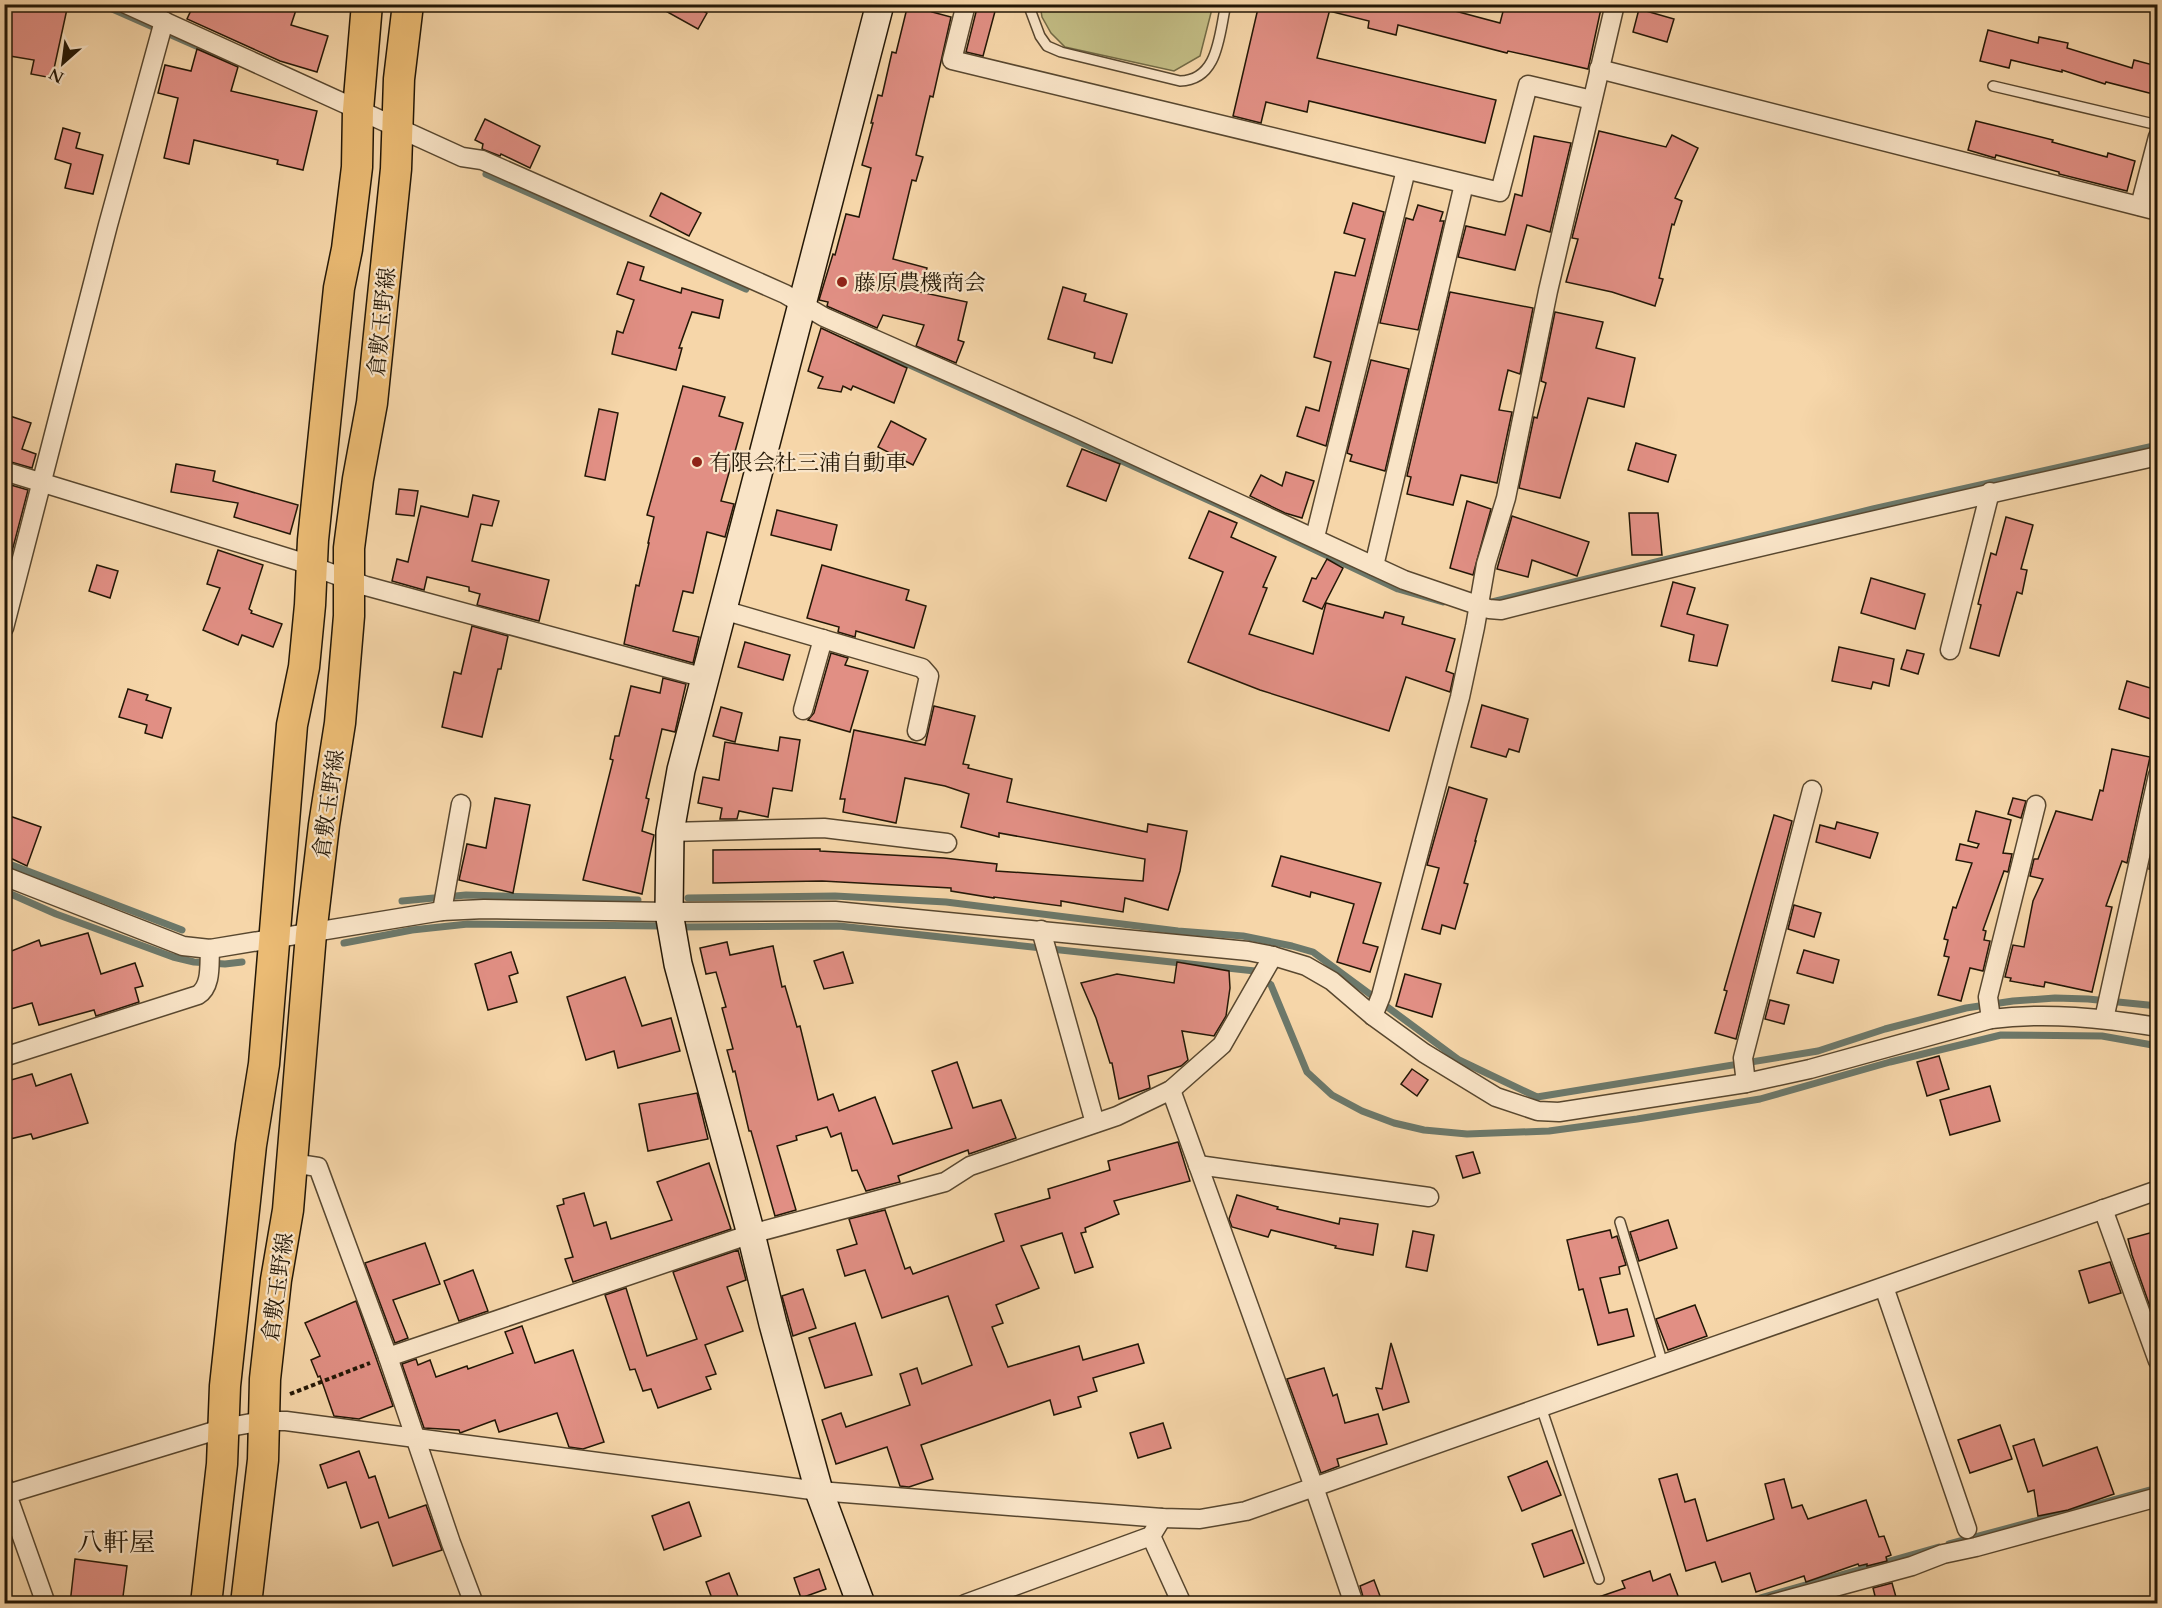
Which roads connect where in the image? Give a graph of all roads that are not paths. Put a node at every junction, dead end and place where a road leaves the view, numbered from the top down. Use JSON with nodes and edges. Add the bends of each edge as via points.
{"nodes":[{"id":1,"x":126,"y":4,"type":"edge"},
{"id":2,"x":367,"y":4,"type":"edge"},
{"id":3,"x":408,"y":4,"type":"edge"},
{"id":4,"x":880,"y":4,"type":"edge"},
{"id":5,"x":966,"y":4,"type":"edge"},
{"id":6,"x":1028,"y":4,"type":"edge"},
{"id":7,"x":1226,"y":4,"type":"edge"},
{"id":8,"x":1615,"y":4,"type":"edge"},
{"id":9,"x":162,"y":28,"type":"junction"},
{"id":10,"x":1599,"y":69,"type":"junction"},
{"id":11,"x":1993,"y":86,"type":"dead end"},
{"id":12,"x":1592,"y":100,"type":"junction"},
{"id":13,"x":358,"y":110,"type":"junction"},
{"id":14,"x":2157,"y":124,"type":"edge"},
{"id":15,"x":397,"y":127,"type":"junction"},
{"id":16,"x":2157,"y":137,"type":"edge"},
{"id":17,"x":1406,"y":170,"type":"junction"},
{"id":18,"x":1464,"y":184,"type":"junction"},
{"id":19,"x":2149,"y":208,"type":"edge"},
{"id":20,"x":802,"y":304,"type":"junction"},
{"id":21,"x":2157,"y":456,"type":"edge"},
{"id":22,"x":4,"y":471,"type":"edge"},
{"id":23,"x":42,"y":483,"type":"junction"},
{"id":24,"x":1990,"y":492,"type":"junction"},
{"id":25,"x":1315,"y":537,"type":"junction"},
{"id":26,"x":312,"y":566,"type":"junction"},
{"id":27,"x":1374,"y":566,"type":"junction"},
{"id":28,"x":349,"y":580,"type":"junction"},
{"id":29,"x":1479,"y":606,"type":"junction"},
{"id":30,"x":723,"y":609,"type":"junction"},
{"id":31,"x":4,"y":628,"type":"edge"},
{"id":32,"x":823,"y":639,"type":"junction"},
{"id":33,"x":1950,"y":650,"type":"dead end"},
{"id":34,"x":705,"y":678,"type":"junction"},
{"id":35,"x":803,"y":710,"type":"dead end"},
{"id":36,"x":917,"y":731,"type":"dead end"},
{"id":37,"x":2157,"y":775,"type":"edge"},
{"id":38,"x":1812,"y":790,"type":"dead end"},
{"id":39,"x":461,"y":804,"type":"dead end"},
{"id":40,"x":2036,"y":805,"type":"dead end"},
{"id":41,"x":670,"y":832,"type":"junction"},
{"id":42,"x":947,"y":843,"type":"dead end"},
{"id":43,"x":4,"y":876,"type":"edge"},
{"id":44,"x":444,"y":901,"type":"junction"},
{"id":45,"x":671,"y":924,"type":"junction"},
{"id":46,"x":311,"y":934,"type":"junction"},
{"id":47,"x":273,"y":940,"type":"junction"},
{"id":48,"x":1044,"y":941,"type":"junction"},
{"id":49,"x":209,"y":959,"type":"junction"},
{"id":50,"x":1266,"y":969,"type":"junction"},
{"id":51,"x":1377,"y":1006,"type":"junction"},
{"id":52,"x":2107,"y":1006,"type":"junction"},
{"id":53,"x":1990,"y":1008,"type":"junction"},
{"id":54,"x":2157,"y":1027,"type":"edge"},
{"id":55,"x":4,"y":1057,"type":"edge"},
{"id":56,"x":1745,"y":1071,"type":"junction"},
{"id":57,"x":1171,"y":1090,"type":"junction"},
{"id":58,"x":1095,"y":1123,"type":"junction"},
{"id":59,"x":292,"y":1163,"type":"junction"},
{"id":60,"x":1198,"y":1165,"type":"junction"},
{"id":61,"x":2157,"y":1190,"type":"edge"},
{"id":62,"x":1429,"y":1197,"type":"dead end"},
{"id":63,"x":2103,"y":1209,"type":"junction"},
{"id":64,"x":1620,"y":1222,"type":"dead end"},
{"id":65,"x":752,"y":1234,"type":"junction"},
{"id":66,"x":1884,"y":1287,"type":"junction"},
{"id":67,"x":388,"y":1357,"type":"junction"},
{"id":68,"x":2157,"y":1361,"type":"edge"},
{"id":69,"x":1663,"y":1364,"type":"junction"},
{"id":70,"x":1541,"y":1407,"type":"junction"},
{"id":71,"x":263,"y":1421,"type":"junction"},
{"id":72,"x":224,"y":1428,"type":"junction"},
{"id":73,"x":416,"y":1437,"type":"junction"},
{"id":74,"x":1314,"y":1487,"type":"junction"},
{"id":75,"x":819,"y":1491,"type":"junction"},
{"id":76,"x":6,"y":1492,"type":"edge"},
{"id":77,"x":2157,"y":1497,"type":"edge"},
{"id":78,"x":1162,"y":1518,"type":"junction"},
{"id":79,"x":1967,"y":1529,"type":"dead end"},
{"id":80,"x":1151,"y":1536,"type":"junction"},
{"id":81,"x":1599,"y":1579,"type":"dead end"},
{"id":82,"x":46,"y":1604,"type":"edge"},
{"id":83,"x":206,"y":1604,"type":"edge"},
{"id":84,"x":246,"y":1604,"type":"edge"},
{"id":85,"x":474,"y":1604,"type":"edge"},
{"id":86,"x":861,"y":1604,"type":"edge"},
{"id":87,"x":965,"y":1604,"type":"edge"},
{"id":88,"x":1182,"y":1604,"type":"edge"},
{"id":89,"x":1354,"y":1604,"type":"edge"},
{"id":90,"x":1772,"y":1604,"type":"edge"}],
"edges":[{"from":1,"to":9,"type":"street"},
{"from":2,"to":13,"type":"main road","name":"倉敷玉野線"},
{"from":3,"to":15,"type":"main road","name":"倉敷玉野線"},
{"from":4,"to":20,"type":"street"},
{"from":5,"to":17,"type":"street","via":[[952,60]]},
{"from":6,"to":7,"type":"lane","via":[[1047,46],[1180,81],[1190,81],[1208,70]]},
{"from":8,"to":10,"type":"street"},
{"from":9,"to":13,"type":"street"},
{"from":9,"to":23,"type":"street"},
{"from":10,"to":12,"type":"street"},
{"from":10,"to":19,"type":"street"},
{"from":11,"to":14,"type":"lane"},
{"from":12,"to":18,"type":"street","via":[[1528,85],[1500,192]]},
{"from":12,"to":29,"type":"street"},
{"from":13,"to":15,"type":"street"},
{"from":13,"to":26,"type":"main road","name":"倉敷玉野線","via":[[357,167],[339,288]]},
{"from":15,"to":20,"type":"street","via":[[692,251]]},
{"from":15,"to":28,"type":"main road","name":"倉敷玉野線","via":[[372,404],[358,479]]},
{"from":16,"to":19,"type":"street"},
{"from":17,"to":18,"type":"street"},
{"from":17,"to":25,"type":"street"},
{"from":18,"to":27,"type":"street"},
{"from":20,"to":25,"type":"street","via":[[824,318]]},
{"from":20,"to":30,"type":"street"},
{"from":21,"to":24,"type":"street"},
{"from":22,"to":23,"type":"street"},
{"from":23,"to":26,"type":"street"},
{"from":23,"to":31,"type":"street"},
{"from":24,"to":29,"type":"street","via":[[1501,610]]},
{"from":24,"to":33,"type":"street"},
{"from":25,"to":27,"type":"street"},
{"from":26,"to":28,"type":"street"},
{"from":26,"to":47,"type":"main road","name":"倉敷玉野線","via":[[304,667],[292,725]]},
{"from":27,"to":29,"type":"street"},
{"from":28,"to":34,"type":"street"},
{"from":28,"to":46,"type":"main road","name":"倉敷玉野線","via":[[340,723]]},
{"from":29,"to":51,"type":"street","via":[[1460,697]]},
{"from":30,"to":32,"type":"street"},
{"from":30,"to":34,"type":"street"},
{"from":32,"to":35,"type":"street"},
{"from":32,"to":36,"type":"street","via":[[922,668],[929,676]]},
{"from":34,"to":41,"type":"street","via":[[681,770]]},
{"from":37,"to":52,"type":"street"},
{"from":38,"to":56,"type":"street"},
{"from":39,"to":44,"type":"street"},
{"from":40,"to":53,"type":"street"},
{"from":41,"to":42,"type":"street","via":[[824,828]]},
{"from":41,"to":45,"type":"street"},
{"from":43,"to":49,"type":"street"},
{"from":44,"to":45,"type":"street","via":[[484,909]]},
{"from":44,"to":46,"type":"street"},
{"from":45,"to":48,"type":"street","via":[[835,911]]},
{"from":45,"to":65,"type":"street","via":[[678,964]]},
{"from":46,"to":47,"type":"street"},
{"from":46,"to":59,"type":"main road","name":"倉敷玉野線"},
{"from":47,"to":49,"type":"street"},
{"from":47,"to":72,"type":"main road","name":"倉敷玉野線","via":[[264,1064],[251,1145]]},
{"from":48,"to":50,"type":"street","via":[[1248,951]]},
{"from":48,"to":58,"type":"street"},
{"from":49,"to":55,"type":"street","via":[[205,991],[198,995]]},
{"from":50,"to":51,"type":"street","via":[[1306,966]]},
{"from":50,"to":57,"type":"street","via":[[1222,1045]]},
{"from":51,"to":56,"type":"street","via":[[1424,1053],[1496,1097],[1538,1111],[1559,1112]]},
{"from":52,"to":53,"type":"street","via":[[2019,1016]]},
{"from":52,"to":54,"type":"street"},
{"from":53,"to":56,"type":"street","via":[[1810,1069]]},
{"from":57,"to":58,"type":"street"},
{"from":57,"to":60,"type":"street"},
{"from":58,"to":65,"type":"street","via":[[969,1166],[945,1182]]},
{"from":59,"to":67,"type":"street","via":[[318,1167]]},
{"from":59,"to":71,"type":"main road","name":"倉敷玉野線"},
{"from":60,"to":62,"type":"street"},
{"from":60,"to":74,"type":"street"},
{"from":61,"to":63,"type":"street"},
{"from":63,"to":66,"type":"street"},
{"from":63,"to":68,"type":"street"},
{"from":64,"to":69,"type":"lane"},
{"from":65,"to":67,"type":"street"},
{"from":65,"to":75,"type":"street"},
{"from":66,"to":69,"type":"street"},
{"from":66,"to":79,"type":"street"},
{"from":67,"to":73,"type":"street"},
{"from":69,"to":70,"type":"street"},
{"from":70,"to":74,"type":"street"},
{"from":70,"to":81,"type":"lane"},
{"from":71,"to":72,"type":"street"},
{"from":71,"to":73,"type":"street"},
{"from":71,"to":84,"type":"main road","name":"倉敷玉野線","via":[[263,1460]]},
{"from":72,"to":76,"type":"street"},
{"from":72,"to":83,"type":"main road","name":"倉敷玉野線"},
{"from":73,"to":75,"type":"street"},
{"from":73,"to":85,"type":"street"},
{"from":74,"to":78,"type":"street","via":[[1246,1511],[1200,1519]]},
{"from":74,"to":89,"type":"street"},
{"from":75,"to":78,"type":"street"},
{"from":75,"to":86,"type":"street"},
{"from":76,"to":82,"type":"street"},
{"from":77,"to":90,"type":"street"},
{"from":78,"to":80,"type":"street"},
{"from":80,"to":87,"type":"street"},
{"from":80,"to":88,"type":"street"}]}
